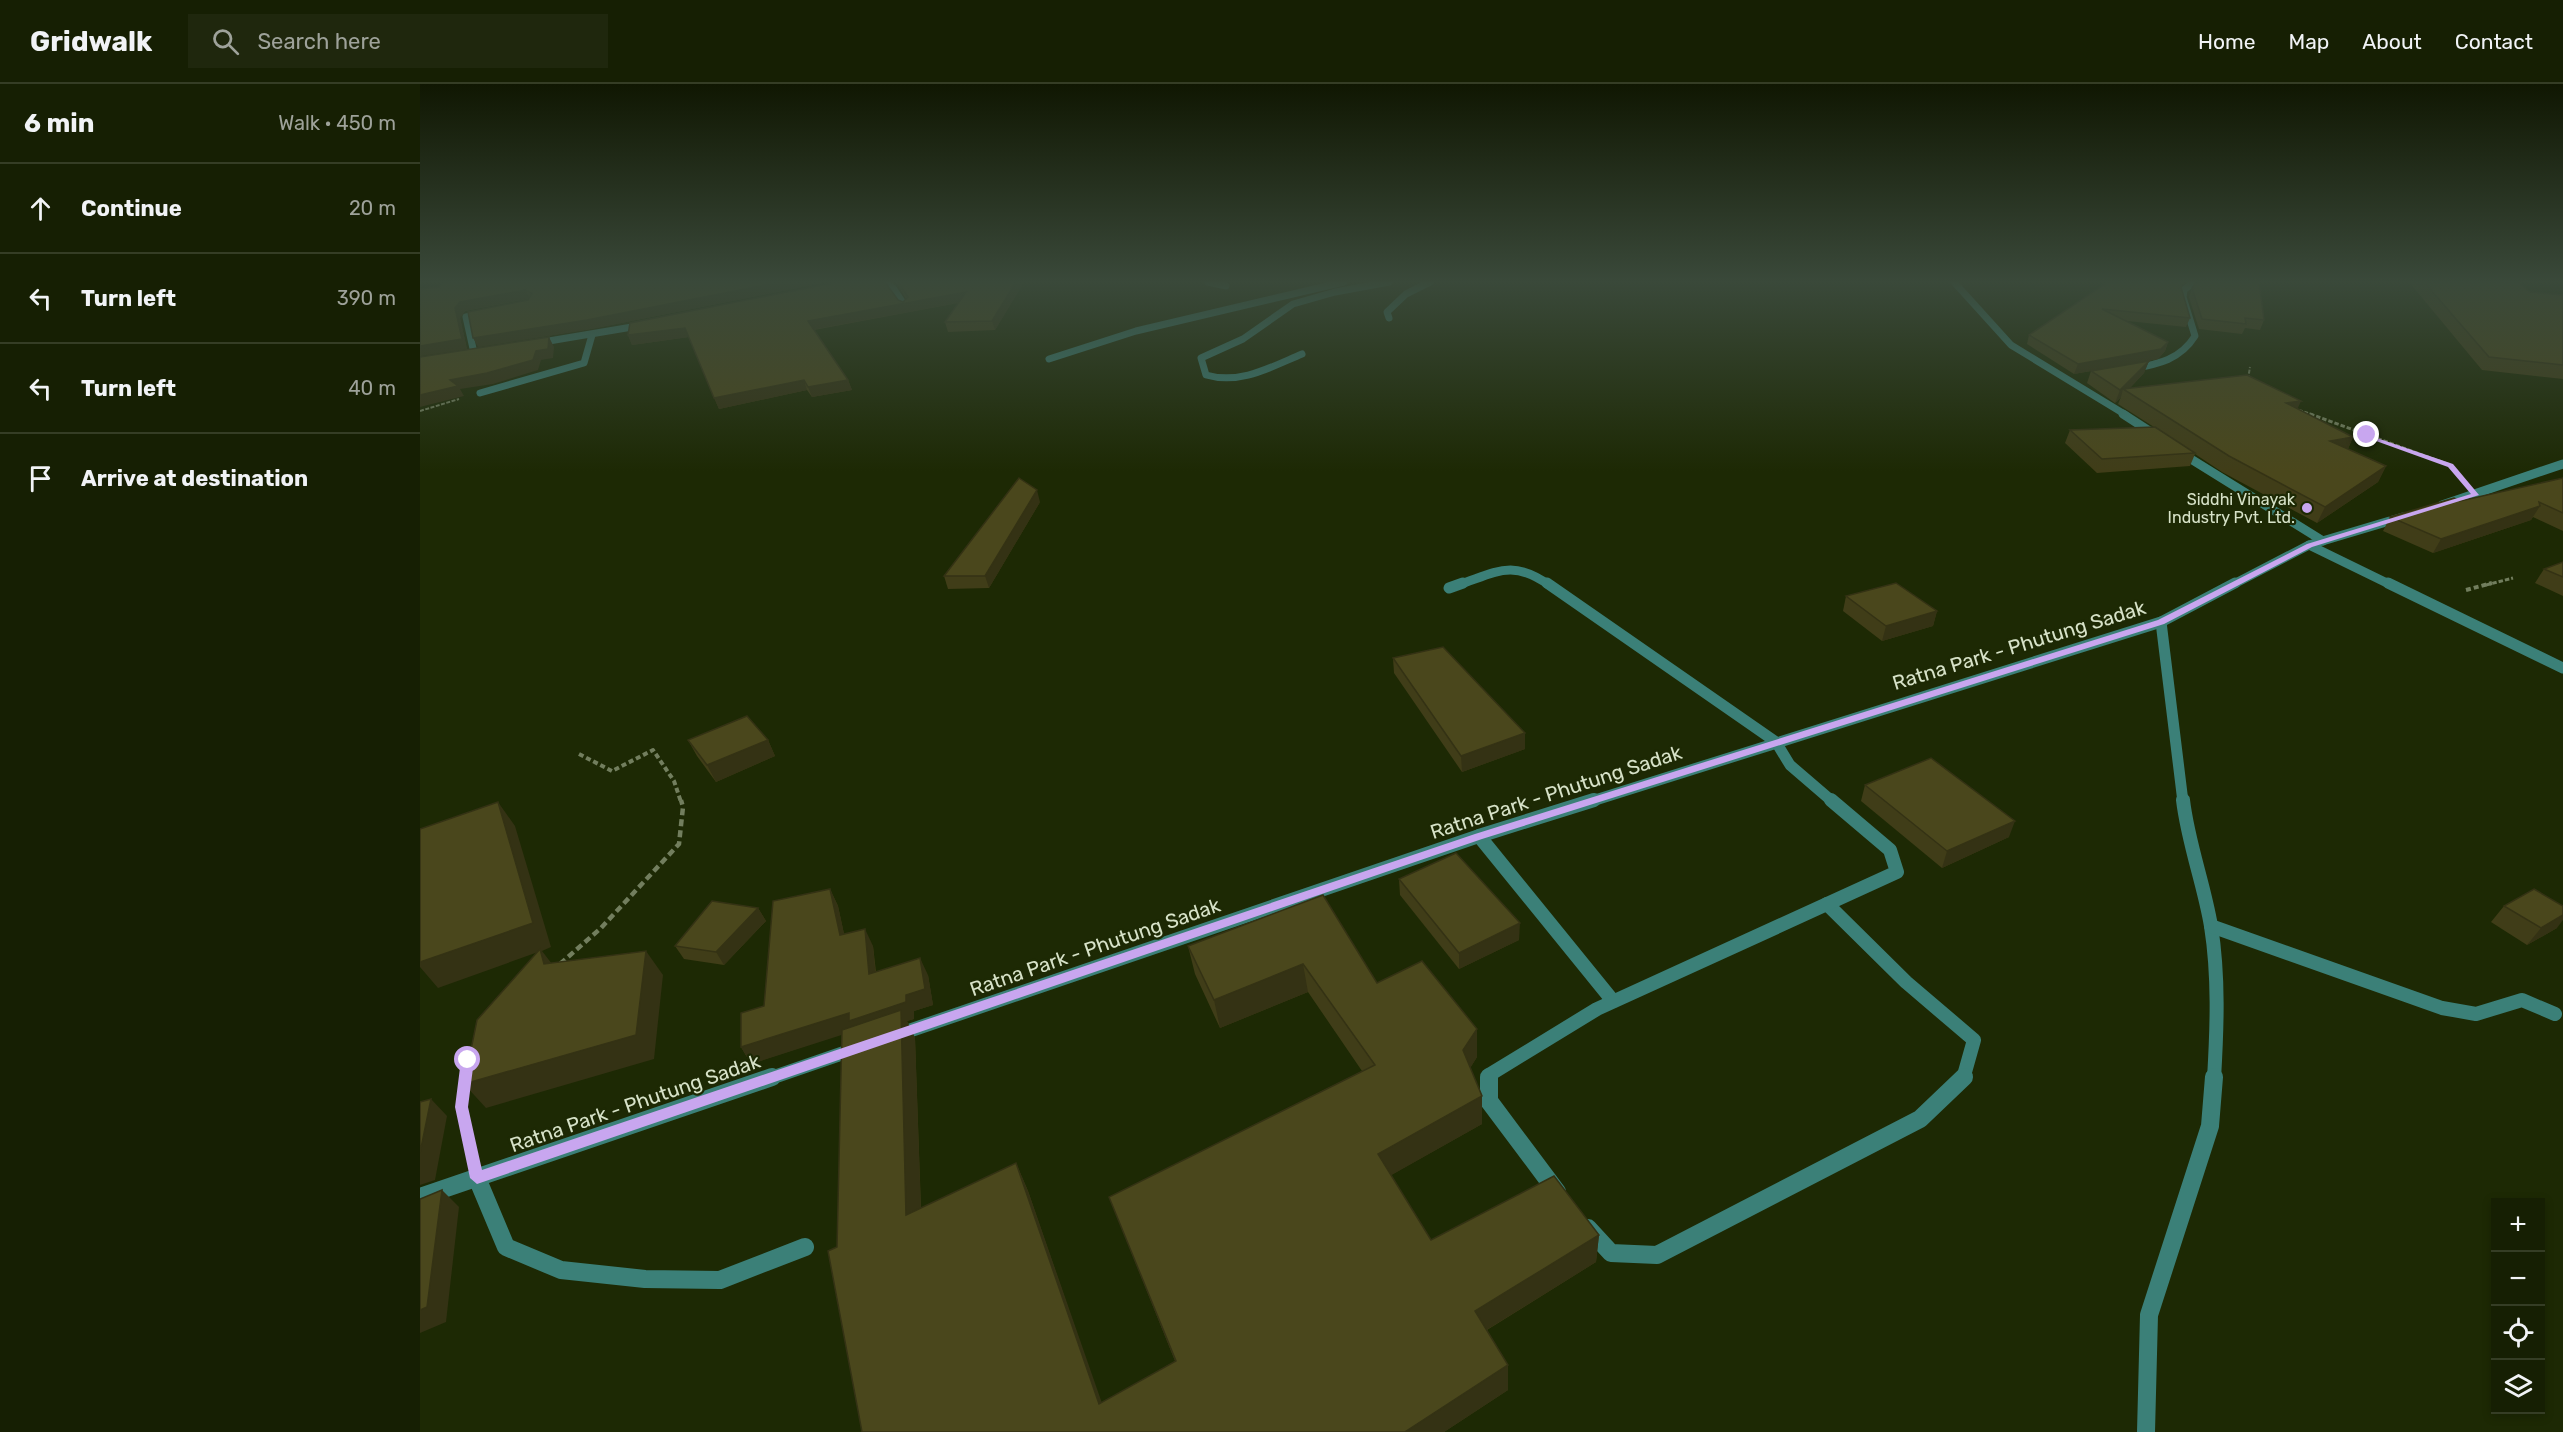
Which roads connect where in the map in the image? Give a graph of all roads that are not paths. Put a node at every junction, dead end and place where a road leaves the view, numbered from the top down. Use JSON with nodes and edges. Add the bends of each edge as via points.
{"nodes":[{"id":1,"x":472,"y":345,"type":"edge"},
{"id":2,"x":589,"y":345,"type":"edge"},
{"id":3,"x":1091,"y":345,"type":"edge"},
{"id":4,"x":1228,"y":345,"type":"edge"},
{"id":5,"x":2011,"y":345,"type":"edge"},
{"id":6,"x":2190,"y":345,"type":"edge"},
{"id":7,"x":486,"y":351,"type":"edge"},
{"id":8,"x":474,"y":353,"type":"junction"},
{"id":9,"x":1302,"y":354,"type":"dead end"},
{"id":10,"x":463,"y":355,"type":"edge"},
{"id":11,"x":1049,"y":358,"type":"dead end"},
{"id":12,"x":2127,"y":370,"type":"edge"},
{"id":13,"x":2082,"y":378,"type":"edge"},
{"id":14,"x":2071,"y":380,"type":"junction"},
{"id":15,"x":480,"y":393,"type":"road end"},
{"id":16,"x":2163,"y":441,"type":"edge"},
{"id":17,"x":2173,"y":447,"type":"edge"},
{"id":18,"x":2563,"y":464,"type":"edge"},
{"id":19,"x":2323,"y":541,"type":"junction"},
{"id":20,"x":2309,"y":545,"type":"junction"},
{"id":21,"x":1449,"y":588,"type":"dead end"},
{"id":22,"x":2161,"y":622,"type":"junction"},
{"id":23,"x":2563,"y":668,"type":"edge"},
{"id":24,"x":1776,"y":742,"type":"junction"},
{"id":25,"x":1479,"y":836,"type":"junction"},
{"id":26,"x":1827,"y":904,"type":"junction"},
{"id":27,"x":2211,"y":926,"type":"junction"},
{"id":28,"x":1613,"y":1002,"type":"junction"},
{"id":29,"x":2555,"y":1014,"type":"dead end"},
{"id":30,"x":477,"y":1178,"type":"junction"},
{"id":31,"x":420,"y":1197,"type":"edge"},
{"id":32,"x":805,"y":1247,"type":"dead end"},
{"id":33,"x":2146,"y":1432,"type":"edge"}],
"edges":[{"from":1,"to":8,"type":"street"},
{"from":2,"to":15,"type":"street","via":[[584,363]]},
{"from":3,"to":11,"type":"street"},
{"from":4,"to":9,"type":"street","via":[[1201,358],[1206,375],[1230,379]]},
{"from":5,"to":14,"type":"street"},
{"from":6,"to":12,"type":"street","via":[[2187,351],[2161,364]]},
{"from":7,"to":8,"type":"street"},
{"from":8,"to":10,"type":"street"},
{"from":13,"to":14,"type":"street"},
{"from":14,"to":16,"type":"street"},
{"from":17,"to":19,"type":"street"},
{"from":18,"to":19,"type":"street","name":"Ratna Park - Phutung Sadak"},
{"from":19,"to":20,"type":"street","name":"Ratna Park - Phutung Sadak"},
{"from":20,"to":22,"type":"street","name":"Ratna Park - Phutung Sadak"},
{"from":20,"to":23,"type":"street"},
{"from":21,"to":24,"type":"street","via":[[1508,568],[1532,573]]},
{"from":22,"to":24,"type":"street","name":"Ratna Park - Phutung Sadak"},
{"from":22,"to":27,"type":"street","via":[[2187,834]]},
{"from":24,"to":25,"type":"street","name":"Ratna Park - Phutung Sadak"},
{"from":24,"to":26,"type":"street","via":[[1790,765],[1890,850],[1897,872]]},
{"from":25,"to":28,"type":"street"},
{"from":25,"to":30,"type":"street","name":"Ratna Park - Phutung Sadak"},
{"from":26,"to":28,"type":"street"},
{"from":26,"to":28,"type":"street","via":[[1906,982],[1974,1040],[1963,1079],[1920,1119],[1657,1255],[1611,1253],[1538,1170],[1489,1101],[1488,1075]]},
{"from":27,"to":29,"type":"street","via":[[2442,1008],[2476,1014],[2522,1000]]},
{"from":27,"to":33,"type":"street","via":[[2218,1019],[2210,1126],[2149,1315]]},
{"from":30,"to":31,"type":"street","name":"Ratna Park - Phutung Sadak"},
{"from":30,"to":32,"type":"street","via":[[506,1246],[561,1270],[645,1279],[720,1280]]}]}
